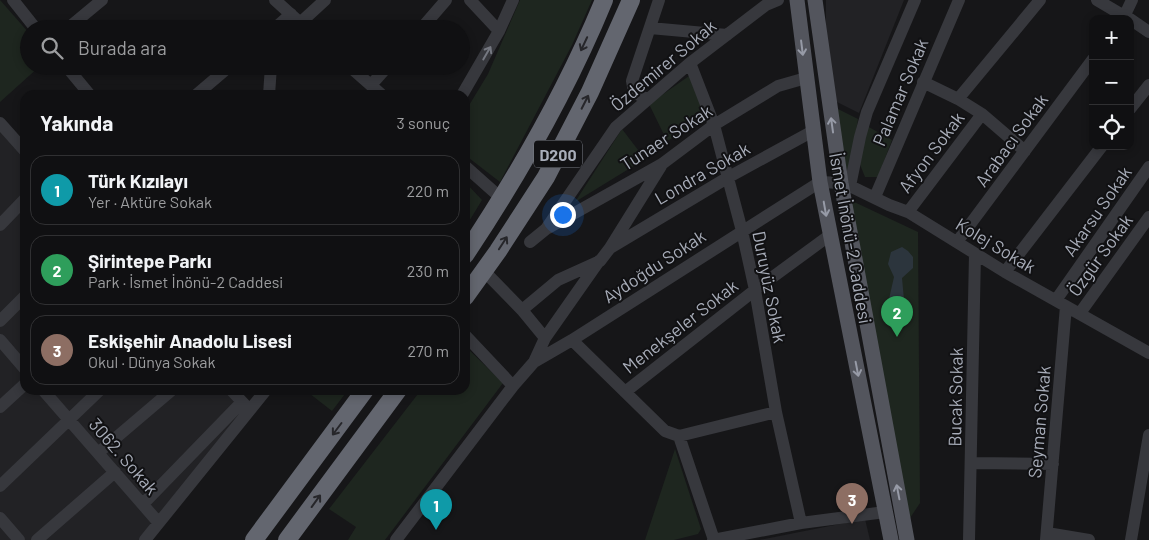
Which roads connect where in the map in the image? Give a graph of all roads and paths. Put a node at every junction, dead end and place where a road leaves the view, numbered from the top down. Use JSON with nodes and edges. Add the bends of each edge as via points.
{"nodes":[{"id":1,"x":13,"y":0,"type":"edge"},
{"id":2,"x":102,"y":0,"type":"edge"},
{"id":3,"x":275,"y":0,"type":"edge"},
{"id":4,"x":325,"y":0,"type":"edge"},
{"id":5,"x":446,"y":0,"type":"edge"},
{"id":6,"x":470,"y":0,"type":"edge"},
{"id":7,"x":512,"y":0,"type":"edge"},
{"id":8,"x":604,"y":0,"type":"edge"},
{"id":9,"x":631,"y":0,"type":"edge"},
{"id":10,"x":660,"y":0,"type":"edge"},
{"id":11,"x":778,"y":0,"type":"edge"},
{"id":12,"x":797,"y":0,"type":"edge"},
{"id":13,"x":815,"y":0,"type":"edge"},
{"id":14,"x":915,"y":0,"type":"edge"},
{"id":15,"x":959,"y":0,"type":"edge"},
{"id":16,"x":1040,"y":0,"type":"edge"},
{"id":17,"x":1096,"y":0,"type":"edge"},
{"id":18,"x":1132,"y":0,"type":"edge"},
{"id":19,"x":1122,"y":15,"type":"edge"},
{"id":20,"x":1128,"y":15,"type":"edge"},
{"id":21,"x":29,"y":20,"type":"edge"},
{"id":22,"x":78,"y":20,"type":"edge"},
{"id":23,"x":297,"y":20,"type":"edge"},
{"id":24,"x":301,"y":20,"type":"edge"},
{"id":25,"x":429,"y":20,"type":"edge"},
{"id":26,"x":1134,"y":22,"type":"edge"},
{"id":27,"x":650,"y":28,"type":"junction"},
{"id":28,"x":499,"y":31,"type":"junction"},
{"id":29,"x":1149,"y":32,"type":"edge"},
{"id":30,"x":727,"y":35,"type":"junction"},
{"id":31,"x":1092,"y":60,"type":"edge"},
{"id":32,"x":690,"y":63,"type":"junction"},
{"id":33,"x":73,"y":75,"type":"edge"},
{"id":34,"x":219,"y":75,"type":"edge"},
{"id":35,"x":270,"y":75,"type":"edge"},
{"id":36,"x":359,"y":75,"type":"edge"},
{"id":37,"x":380,"y":75,"type":"edge"},
{"id":38,"x":806,"y":78,"type":"junction"},
{"id":39,"x":923,"y":82,"type":"junction"},
{"id":40,"x":1149,"y":85,"type":"edge"},
{"id":41,"x":371,"y":86,"type":"junction"},
{"id":42,"x":86,"y":90,"type":"edge"},
{"id":43,"x":202,"y":90,"type":"edge"},
{"id":44,"x":269,"y":90,"type":"edge"},
{"id":45,"x":376,"y":90,"type":"edge"},
{"id":46,"x":465,"y":90,"type":"edge"},
{"id":47,"x":646,"y":99,"type":"junction"},
{"id":48,"x":958,"y":99,"type":"junction"},
{"id":49,"x":1133,"y":105,"type":"edge"},
{"id":50,"x":982,"y":114,"type":"junction"},
{"id":51,"x":0,"y":123,"type":"edge"},
{"id":52,"x":714,"y":125,"type":"junction"},
{"id":53,"x":813,"y":131,"type":"junction"},
{"id":54,"x":20,"y":146,"type":"edge"},
{"id":55,"x":1099,"y":150,"type":"edge"},
{"id":56,"x":1025,"y":151,"type":"junction"},
{"id":57,"x":662,"y":164,"type":"junction"},
{"id":58,"x":1149,"y":167,"type":"edge"},
{"id":59,"x":470,"y":170,"type":"edge"},
{"id":60,"x":727,"y":178,"type":"junction"},
{"id":61,"x":820,"y":182,"type":"junction"},
{"id":62,"x":846,"y":184,"type":"junction"},
{"id":63,"x":875,"y":197,"type":"junction"},
{"id":64,"x":502,"y":198,"type":"junction"},
{"id":65,"x":20,"y":204,"type":"edge"},
{"id":66,"x":908,"y":212,"type":"junction"},
{"id":67,"x":1149,"y":217,"type":"edge"},
{"id":68,"x":0,"y":225,"type":"edge"},
{"id":69,"x":546,"y":229,"type":"junction"},
{"id":70,"x":742,"y":230,"type":"junction"},
{"id":71,"x":830,"y":235,"type":"junction"},
{"id":72,"x":530,"y":242,"type":"dead end"},
{"id":73,"x":958,"y":242,"type":"junction"},
{"id":74,"x":470,"y":246,"type":"edge"},
{"id":75,"x":610,"y":248,"type":"junction"},
{"id":76,"x":975,"y":254,"type":"junction"},
{"id":77,"x":600,"y":261,"type":"junction"},
{"id":78,"x":484,"y":271,"type":"junction"},
{"id":79,"x":1005,"y":272,"type":"junction"},
{"id":80,"x":470,"y":290,"type":"edge"},
{"id":81,"x":755,"y":290,"type":"junction"},
{"id":82,"x":20,"y":301,"type":"edge"},
{"id":83,"x":1061,"y":303,"type":"junction"},
{"id":84,"x":522,"y":310,"type":"junction"},
{"id":85,"x":1080,"y":313,"type":"junction"},
{"id":86,"x":0,"y":321,"type":"edge"},
{"id":87,"x":545,"y":338,"type":"junction"},
{"id":88,"x":0,"y":340,"type":"edge"},
{"id":89,"x":470,"y":340,"type":"edge"},
{"id":90,"x":572,"y":340,"type":"junction"},
{"id":91,"x":1149,"y":353,"type":"edge"},
{"id":92,"x":534,"y":362,"type":"junction"},
{"id":93,"x":20,"y":363,"type":"edge"},
{"id":94,"x":512,"y":386,"type":"junction"},
{"id":95,"x":20,"y":389,"type":"edge"},
{"id":96,"x":625,"y":392,"type":"junction"},
{"id":97,"x":48,"y":395,"type":"edge"},
{"id":98,"x":95,"y":395,"type":"edge"},
{"id":99,"x":166,"y":395,"type":"edge"},
{"id":100,"x":236,"y":395,"type":"edge"},
{"id":101,"x":260,"y":395,"type":"edge"},
{"id":102,"x":362,"y":395,"type":"edge"},
{"id":103,"x":394,"y":395,"type":"edge"},
{"id":104,"x":246,"y":406,"type":"junction"},
{"id":105,"x":0,"y":407,"type":"edge"},
{"id":106,"x":776,"y":412,"type":"junction"},
{"id":107,"x":70,"y":420,"type":"junction"},
{"id":108,"x":1149,"y":434,"type":"edge"},
{"id":109,"x":679,"y":436,"type":"junction"},
{"id":110,"x":98,"y":453,"type":"junction"},
{"id":111,"x":971,"y":463,"type":"junction"},
{"id":112,"x":1053,"y":464,"type":"junction"},
{"id":113,"x":115,"y":472,"type":"junction"},
{"id":114,"x":0,"y":486,"type":"edge"},
{"id":115,"x":143,"y":504,"type":"junction"},
{"id":116,"x":885,"y":512,"type":"junction"},
{"id":117,"x":0,"y":518,"type":"edge"},
{"id":118,"x":158,"y":522,"type":"junction"},
{"id":119,"x":801,"y":523,"type":"junction"},
{"id":120,"x":1047,"y":536,"type":"edge"},
{"id":121,"x":19,"y":540,"type":"edge"},
{"id":122,"x":38,"y":540,"type":"edge"},
{"id":123,"x":145,"y":540,"type":"edge"},
{"id":124,"x":254,"y":540,"type":"edge"},
{"id":125,"x":287,"y":540,"type":"edge"},
{"id":126,"x":396,"y":540,"type":"edge"},
{"id":127,"x":713,"y":540,"type":"edge"},
{"id":128,"x":891,"y":540,"type":"edge"},
{"id":129,"x":907,"y":540,"type":"edge"},
{"id":130,"x":969,"y":540,"type":"edge"},
{"id":131,"x":1088,"y":540,"type":"edge"},
{"id":132,"x":1131,"y":540,"type":"edge"}],
"edges":[{"from":1,"to":21,"type":"street"},
{"from":2,"to":22,"type":"street"},
{"from":3,"to":23,"type":"street"},
{"from":4,"to":24,"type":"street"},
{"from":5,"to":25,"type":"street"},
{"from":6,"to":28,"type":"street"},
{"from":7,"to":28,"type":"street"},
{"from":8,"to":64,"type":"highway","number":"D200","one_way":true,"via":[[566,83]]},
{"from":78,"to":9,"type":"highway","number":"D200","one_way":true,"via":[[546,177],[590,92]]},
{"from":10,"to":27,"type":"street"},
{"from":11,"to":30,"type":"street","name":"Özdemirer Sokak","via":[[766,5]]},
{"from":12,"to":38,"type":"main road","name":"İsmet İnönü-2 Caddesi","one_way":true},
{"from":62,"to":13,"type":"main road","name":"İsmet İnönü-2 Caddesi","one_way":true},
{"from":14,"to":62,"type":"street","via":[[867,112]]},
{"from":15,"to":39,"type":"street","name":"Palamar Sokak"},
{"from":16,"to":48,"type":"street"},
{"from":17,"to":19,"type":"street"},
{"from":18,"to":20,"type":"street"},
{"from":26,"to":29,"type":"street"},
{"from":27,"to":30,"type":"street"},
{"from":27,"to":47,"type":"street","via":[[632,80],[634,92]]},
{"from":46,"to":28,"type":"street","one_way":true},
{"from":30,"to":32,"type":"street","name":"Özdemirer Sokak"},
{"from":31,"to":56,"type":"street","name":"Arabacı Sokak"},
{"from":32,"to":47,"type":"street","name":"Özdemirer Sokak"},
{"from":32,"to":52,"type":"street","name":"Duruyüz Sokak"},
{"from":33,"to":42,"type":"street"},
{"from":34,"to":43,"type":"street"},
{"from":35,"to":44,"type":"street"},
{"from":36,"to":41,"type":"street"},
{"from":37,"to":41,"type":"street"},
{"from":38,"to":52,"type":"street","name":"Tunaer Sokak","via":[[778,86]]},
{"from":38,"to":53,"type":"main road","name":"İsmet İnönü-2 Caddesi"},
{"from":39,"to":48,"type":"street"},
{"from":39,"to":63,"type":"street","name":"Palamar Sokak"},
{"from":40,"to":49,"type":"street"},
{"from":41,"to":45,"type":"street"},
{"from":47,"to":69,"type":"street","name":"Özdemirer Sokak","via":[[616,127]]},
{"from":48,"to":50,"type":"street"},
{"from":50,"to":56,"type":"street"},
{"from":50,"to":66,"type":"street","name":"Afyon Sokak"},
{"from":51,"to":54,"type":"street"},
{"from":52,"to":57,"type":"street","name":"Tunaer Sokak"},
{"from":52,"to":60,"type":"street","name":"Duruyüz Sokak"},
{"from":53,"to":60,"type":"street","name":"Londra Sokak"},
{"from":53,"to":61,"type":"main road","name":"İsmet İnönü-2 Caddesi"},
{"from":55,"to":79,"type":"street"},
{"from":56,"to":73,"type":"street","name":"Arabacı Sokak"},
{"from":57,"to":69,"type":"street","name":"Tunaer Sokak"},
{"from":57,"to":75,"type":"street","name":"Londra Sokak"},
{"from":58,"to":83,"type":"street","name":"Akarsu Sokak"},
{"from":59,"to":64,"type":"street"},
{"from":60,"to":70,"type":"street","name":"Duruyüz Sokak"},
{"from":60,"to":75,"type":"street","name":"Londra Sokak"},
{"from":61,"to":62,"type":"street","name":"Kolej Sokak"},
{"from":61,"to":70,"type":"street","name":"Aydoğdu Sokak"},
{"from":61,"to":71,"type":"main road","name":"İsmet İnönü-2 Caddesi","one_way":true},
{"from":62,"to":63,"type":"street","name":"Kolej Sokak"},
{"from":129,"to":62,"type":"main road","name":"İsmet İnönü-2 Caddesi","one_way":true},
{"from":63,"to":66,"type":"street","name":"Kolej Sokak"},
{"from":64,"to":74,"type":"highway","number":"D200"},
{"from":65,"to":68,"type":"street"},
{"from":66,"to":73,"type":"street","name":"Kolej Sokak"},
{"from":67,"to":85,"type":"street","name":"Özgür Sokak"},
{"from":69,"to":72,"type":"street","name":"Özdemirer Sokak"},
{"from":70,"to":81,"type":"street","name":"Duruyüz Sokak"},
{"from":70,"to":90,"type":"street","name":"Aydoğdu Sokak"},
{"from":71,"to":81,"type":"street","name":"Menekşeler Sokak"},
{"from":71,"to":116,"type":"main road","name":"İsmet İnönü-2 Caddesi","one_way":true},
{"from":73,"to":76,"type":"street","name":"Kolej Sokak"},
{"from":75,"to":77,"type":"street","name":"Londra Sokak"},
{"from":76,"to":79,"type":"street","name":"Kolej Sokak"},
{"from":76,"to":111,"type":"street","name":"Bucak Sokak"},
{"from":77,"to":84,"type":"street","name":"Londra Sokak","via":[[558,280]]},
{"from":77,"to":87,"type":"street"},
{"from":78,"to":80,"type":"highway","number":"D200"},
{"from":78,"to":84,"type":"street"},
{"from":79,"to":83,"type":"street","name":"Kolej Sokak"},
{"from":81,"to":96,"type":"street","name":"Menekşeler Sokak"},
{"from":81,"to":106,"type":"street","name":"Duruyüz Sokak"},
{"from":82,"to":86,"type":"street"},
{"from":83,"to":85,"type":"street","name":"Kolej Sokak"},
{"from":83,"to":112,"type":"street","name":"Seyman Sokak"},
{"from":84,"to":87,"type":"street"},
{"from":85,"to":91,"type":"street","name":"Kolej Sokak"},
{"from":87,"to":92,"type":"street"},
{"from":88,"to":93,"type":"street"},
{"from":89,"to":94,"type":"street"},
{"from":90,"to":92,"type":"street","name":"Aydoğdu Sokak"},
{"from":90,"to":96,"type":"street"},
{"from":92,"to":94,"type":"street","name":"Aydoğdu Sokak"},
{"from":94,"to":126,"type":"street","name":"Aydoğdu Sokak"},
{"from":95,"to":105,"type":"street"},
{"from":96,"to":109,"type":"street","via":[[665,431]]},
{"from":97,"to":107,"type":"street","name":"3062. Sokak"},
{"from":98,"to":107,"type":"street"},
{"from":99,"to":110,"type":"street"},
{"from":100,"to":104,"type":"street"},
{"from":101,"to":104,"type":"street"},
{"from":102,"to":124,"type":"highway","one_way":true},
{"from":125,"to":103,"type":"highway","one_way":true},
{"from":104,"to":115,"type":"street"},
{"from":104,"to":118,"type":"street"},
{"from":106,"to":109,"type":"street"},
{"from":106,"to":119,"type":"street","name":"Duruyüz Sokak"},
{"from":107,"to":110,"type":"street","name":"3062. Sokak"},
{"from":107,"to":114,"type":"street"},
{"from":108,"to":132,"type":"street"},
{"from":109,"to":127,"type":"street"},
{"from":110,"to":113,"type":"street","name":"3062. Sokak"},
{"from":111,"to":112,"type":"street"},
{"from":111,"to":130,"type":"street","name":"Bucak Sokak"},
{"from":112,"to":120,"type":"street","name":"Seyman Sokak"},
{"from":113,"to":115,"type":"street","name":"3062. Sokak"},
{"from":113,"to":122,"type":"street"},
{"from":115,"to":118,"type":"street","name":"3062. Sokak"},
{"from":116,"to":119,"type":"street"},
{"from":116,"to":128,"type":"main road","name":"İsmet İnönü-2 Caddesi"},
{"from":117,"to":121,"type":"street"},
{"from":118,"to":123,"type":"street"},
{"from":119,"to":127,"type":"street"},
{"from":120,"to":131,"type":"street"}]}
